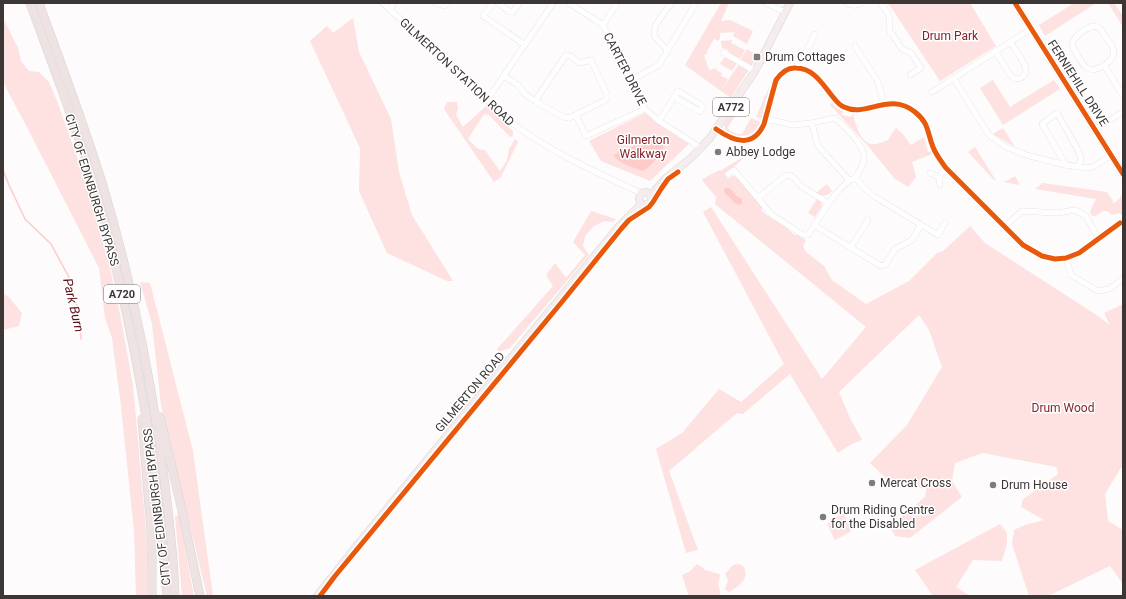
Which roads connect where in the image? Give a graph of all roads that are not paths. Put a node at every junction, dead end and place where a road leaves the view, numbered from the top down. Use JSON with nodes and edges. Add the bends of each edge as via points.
{"nodes":[{"id":1,"x":30,"y":3,"type":"edge"},
{"id":2,"x":39,"y":3,"type":"edge"},
{"id":3,"x":383,"y":3,"type":"edge"},
{"id":4,"x":394,"y":3,"type":"edge"},
{"id":5,"x":436,"y":3,"type":"edge"},
{"id":6,"x":447,"y":3,"type":"edge"},
{"id":7,"x":493,"y":3,"type":"edge"},
{"id":8,"x":498,"y":3,"type":"edge"},
{"id":9,"x":519,"y":3,"type":"edge"},
{"id":10,"x":553,"y":3,"type":"edge"},
{"id":11,"x":569,"y":3,"type":"edge"},
{"id":12,"x":617,"y":3,"type":"edge"},
{"id":13,"x":672,"y":3,"type":"edge"},
{"id":14,"x":689,"y":3,"type":"edge"},
{"id":15,"x":766,"y":3,"type":"edge"},
{"id":16,"x":790,"y":3,"type":"edge"},
{"id":17,"x":847,"y":3,"type":"edge"},
{"id":18,"x":862,"y":3,"type":"edge"},
{"id":19,"x":881,"y":3,"type":"edge"},
{"id":20,"x":1015,"y":3,"type":"edge"},
{"id":21,"x":696,"y":4,"type":"edge"},
{"id":22,"x":390,"y":9,"type":"junction"},
{"id":23,"x":785,"y":12,"type":"junction"},
{"id":24,"x":603,"y":25,"type":"junction"},
{"id":25,"x":1031,"y":29,"type":"junction"},
{"id":26,"x":815,"y":34,"type":"dead end"},
{"id":27,"x":1010,"y":42,"type":"junction"},
{"id":28,"x":525,"y":45,"type":"junction"},
{"id":29,"x":855,"y":46,"type":"dead end"},
{"id":30,"x":667,"y":50,"type":"junction"},
{"id":31,"x":995,"y":51,"type":"junction"},
{"id":32,"x":724,"y":53,"type":"dead end"},
{"id":33,"x":1104,"y":65,"type":"junction"},
{"id":34,"x":802,"y":68,"type":"junction"},
{"id":35,"x":755,"y":72,"type":"junction"},
{"id":36,"x":910,"y":75,"type":"dead end"},
{"id":37,"x":504,"y":76,"type":"junction"},
{"id":38,"x":954,"y":79,"type":"junction"},
{"id":39,"x":631,"y":80,"type":"junction"},
{"id":40,"x":932,"y":92,"type":"dead end"},
{"id":41,"x":1123,"y":96,"type":"edge"},
{"id":42,"x":674,"y":97,"type":"junction"},
{"id":43,"x":486,"y":100,"type":"junction"},
{"id":44,"x":535,"y":101,"type":"junction"},
{"id":45,"x":884,"y":104,"type":"junction"},
{"id":46,"x":645,"y":109,"type":"junction"},
{"id":47,"x":1123,"y":112,"type":"edge"},
{"id":48,"x":576,"y":115,"type":"junction"},
{"id":49,"x":766,"y":119,"type":"junction"},
{"id":50,"x":659,"y":121,"type":"junction"},
{"id":51,"x":812,"y":123,"type":"junction"},
{"id":52,"x":716,"y":128,"type":"junction"},
{"id":53,"x":1095,"y":129,"type":"junction"},
{"id":54,"x":701,"y":148,"type":"junction"},
{"id":55,"x":1112,"y":155,"type":"junction"},
{"id":56,"x":1066,"y":165,"type":"junction"},
{"id":57,"x":1079,"y":167,"type":"junction"},
{"id":58,"x":946,"y":168,"type":"junction"},
{"id":59,"x":930,"y":173,"type":"dead end"},
{"id":60,"x":728,"y":174,"type":"dead end"},
{"id":61,"x":1123,"y":174,"type":"edge"},
{"id":62,"x":938,"y":177,"type":"junction"},
{"id":63,"x":852,"y":179,"type":"junction"},
{"id":64,"x":940,"y":185,"type":"dead end"},
{"id":65,"x":640,"y":193,"type":"junction"},
{"id":66,"x":651,"y":195,"type":"junction"},
{"id":67,"x":758,"y":198,"type":"junction"},
{"id":68,"x":828,"y":203,"type":"junction"},
{"id":69,"x":641,"y":204,"type":"junction"},
{"id":70,"x":868,"y":220,"type":"dead end"},
{"id":71,"x":945,"y":223,"type":"dead end"},
{"id":72,"x":1120,"y":223,"type":"dead end"},
{"id":73,"x":814,"y":225,"type":"junction"},
{"id":74,"x":922,"y":225,"type":"junction"},
{"id":75,"x":1004,"y":227,"type":"junction"},
{"id":76,"x":1098,"y":238,"type":"junction"},
{"id":77,"x":850,"y":247,"type":"junction"},
{"id":78,"x":1066,"y":258,"type":"junction"},
{"id":79,"x":1123,"y":279,"type":"edge"},
{"id":80,"x":141,"y":336,"type":"junction"},
{"id":81,"x":134,"y":346,"type":"junction"},
{"id":82,"x":152,"y":596,"type":"edge"},
{"id":83,"x":167,"y":596,"type":"edge"},
{"id":84,"x":176,"y":596,"type":"edge"},
{"id":85,"x":200,"y":596,"type":"edge"},
{"id":86,"x":316,"y":596,"type":"edge"}],
"edges":[{"from":1,"to":81,"type":"highway","name":"CITY OF EDINBURGH BYPASS","number":"A720","via":[[88,168],[123,295]]},
{"from":2,"to":80,"type":"highway","name":"CITY OF EDINBURGH BYPASS","number":"A720","via":[[103,186]]},
{"from":3,"to":22,"type":"street","name":"GILMERTON STATION ROAD"},
{"from":4,"to":22,"type":"street"},
{"from":5,"to":6,"type":"street","via":[[444,6]]},
{"from":7,"to":28,"type":"street","via":[[483,16]]},
{"from":8,"to":9,"type":"street","via":[[510,12],[514,12]]},
{"from":10,"to":28,"type":"street"},
{"from":11,"to":24,"type":"street","name":"CARTER DRIVE"},
{"from":12,"to":24,"type":"street"},
{"from":13,"to":30,"type":"street","via":[[654,26],[654,36]]},
{"from":14,"to":21,"type":"street"},
{"from":15,"to":23,"type":"street"},
{"from":16,"to":23,"type":"main road","number":"A772"},
{"from":17,"to":18,"type":"street","via":[[854,6]]},
{"from":19,"to":36,"type":"street","via":[[889,16],[890,32],[922,67]]},
{"from":20,"to":25,"type":"main road","name":"FERNIEHILL DRIVE"},
{"from":21,"to":30,"type":"street"},
{"from":22,"to":43,"type":"street","name":"GILMERTON STATION ROAD"},
{"from":23,"to":35,"type":"main road","number":"A772"},
{"from":24,"to":39,"type":"street","name":"CARTER DRIVE"},
{"from":25,"to":27,"type":"street"},
{"from":25,"to":53,"type":"main road","name":"FERNIEHILL DRIVE"},
{"from":26,"to":34,"type":"street","via":[[805,54]]},
{"from":27,"to":31,"type":"street"},
{"from":27,"to":31,"type":"street","via":[[1026,69],[1021,78],[1014,79],[1010,76]]},
{"from":28,"to":37,"type":"street"},
{"from":29,"to":45,"type":"street","via":[[878,82]]},
{"from":30,"to":39,"type":"street","via":[[659,65]]},
{"from":31,"to":38,"type":"street"},
{"from":32,"to":35,"type":"street"},
{"from":33,"to":33,"type":"street","via":[[1099,68],[1088,68],[1073,48],[1075,38],[1090,27],[1099,28],[1113,51],[1112,57]]},
{"from":33,"to":41,"type":"street"},
{"from":34,"to":45,"type":"street","via":[[814,74],[842,107],[854,110]]},
{"from":34,"to":49,"type":"street","via":[[789,69],[779,75]]},
{"from":35,"to":52,"type":"main road","number":"A772"},
{"from":37,"to":43,"type":"street"},
{"from":37,"to":44,"type":"street"},
{"from":38,"to":40,"type":"street"},
{"from":38,"to":56,"type":"street","via":[[989,135],[1006,147],[1026,155]]},
{"from":39,"to":46,"type":"street","name":"CARTER DRIVE"},
{"from":42,"to":42,"type":"street","via":[[678,91],[703,106],[700,112]]},
{"from":42,"to":50,"type":"street"},
{"from":43,"to":65,"type":"street","name":"GILMERTON STATION ROAD","via":[[520,130]]},
{"from":44,"to":48,"type":"street","via":[[562,117],[570,118]]},
{"from":44,"to":48,"type":"street","via":[[566,55],[580,63],[591,60],[607,98]]},
{"from":45,"to":58,"type":"street","via":[[903,105],[920,116],[928,128],[937,156]]},
{"from":46,"to":48,"type":"street","via":[[586,136]]},
{"from":46,"to":50,"type":"street","name":"CARTER DRIVE"},
{"from":47,"to":53,"type":"street"},
{"from":49,"to":51,"type":"street","via":[[793,125]]},
{"from":49,"to":52,"type":"street","via":[[759,133],[744,141],[731,138]]},
{"from":50,"to":54,"type":"street","name":"CARTER DRIVE"},
{"from":51,"to":63,"type":"street","via":[[818,146]]},
{"from":51,"to":63,"type":"street","via":[[835,118],[863,150],[863,165]]},
{"from":52,"to":54,"type":"main road","number":"A772"},
{"from":53,"to":55,"type":"main road","name":"FERNIEHILL DRIVE"},
{"from":54,"to":66,"type":"main road","number":"A772","via":[[666,178]]},
{"from":55,"to":57,"type":"street","via":[[1093,167]]},
{"from":55,"to":61,"type":"main road","name":"FERNIEHILL DRIVE"},
{"from":56,"to":57,"type":"street"},
{"from":56,"to":57,"type":"street","via":[[1042,124],[1057,114],[1081,157]]},
{"from":58,"to":62,"type":"street"},
{"from":58,"to":75,"type":"street"},
{"from":59,"to":62,"type":"street"},
{"from":60,"to":67,"type":"street","via":[[734,170]]},
{"from":62,"to":64,"type":"street"},
{"from":63,"to":68,"type":"street"},
{"from":63,"to":74,"type":"street","via":[[872,195]]},
{"from":65,"to":66,"type":"main road","via":[[646,192]]},
{"from":65,"to":69,"type":"main road"},
{"from":66,"to":69,"type":"main road","number":"A772","via":[[649,203]]},
{"from":67,"to":68,"type":"street","via":[[785,176],[790,176],[802,187]]},
{"from":67,"to":73,"type":"street","via":[[772,215],[803,235],[808,235]]},
{"from":68,"to":73,"type":"street"},
{"from":69,"to":86,"type":"main road","name":"GILMERTON ROAD","number":"A772","via":[[619,226]]},
{"from":70,"to":77,"type":"street"},
{"from":71,"to":74,"type":"street","via":[[938,235]]},
{"from":72,"to":76,"type":"street"},
{"from":73,"to":77,"type":"street"},
{"from":74,"to":77,"type":"street","via":[[912,240],[895,249],[885,265],[880,266]]},
{"from":75,"to":76,"type":"street","via":[[1022,211],[1058,213],[1075,210],[1086,216]]},
{"from":75,"to":78,"type":"street","via":[[1023,245],[1042,256]]},
{"from":76,"to":78,"type":"street","via":[[1078,253]]},
{"from":78,"to":79,"type":"street","via":[[1071,275],[1098,291],[1108,289]]},
{"from":80,"to":84,"type":"highway","name":"CITY OF EDINBURGH BYPASS","number":"A720","via":[[166,492]]},
{"from":80,"to":85,"type":"highway"},
{"from":81,"to":82,"type":"highway","via":[[150,507]]},
{"from":81,"to":83,"type":"highway","name":"CITY OF EDINBURGH BYPASS","number":"A720","via":[[149,432]]}]}
